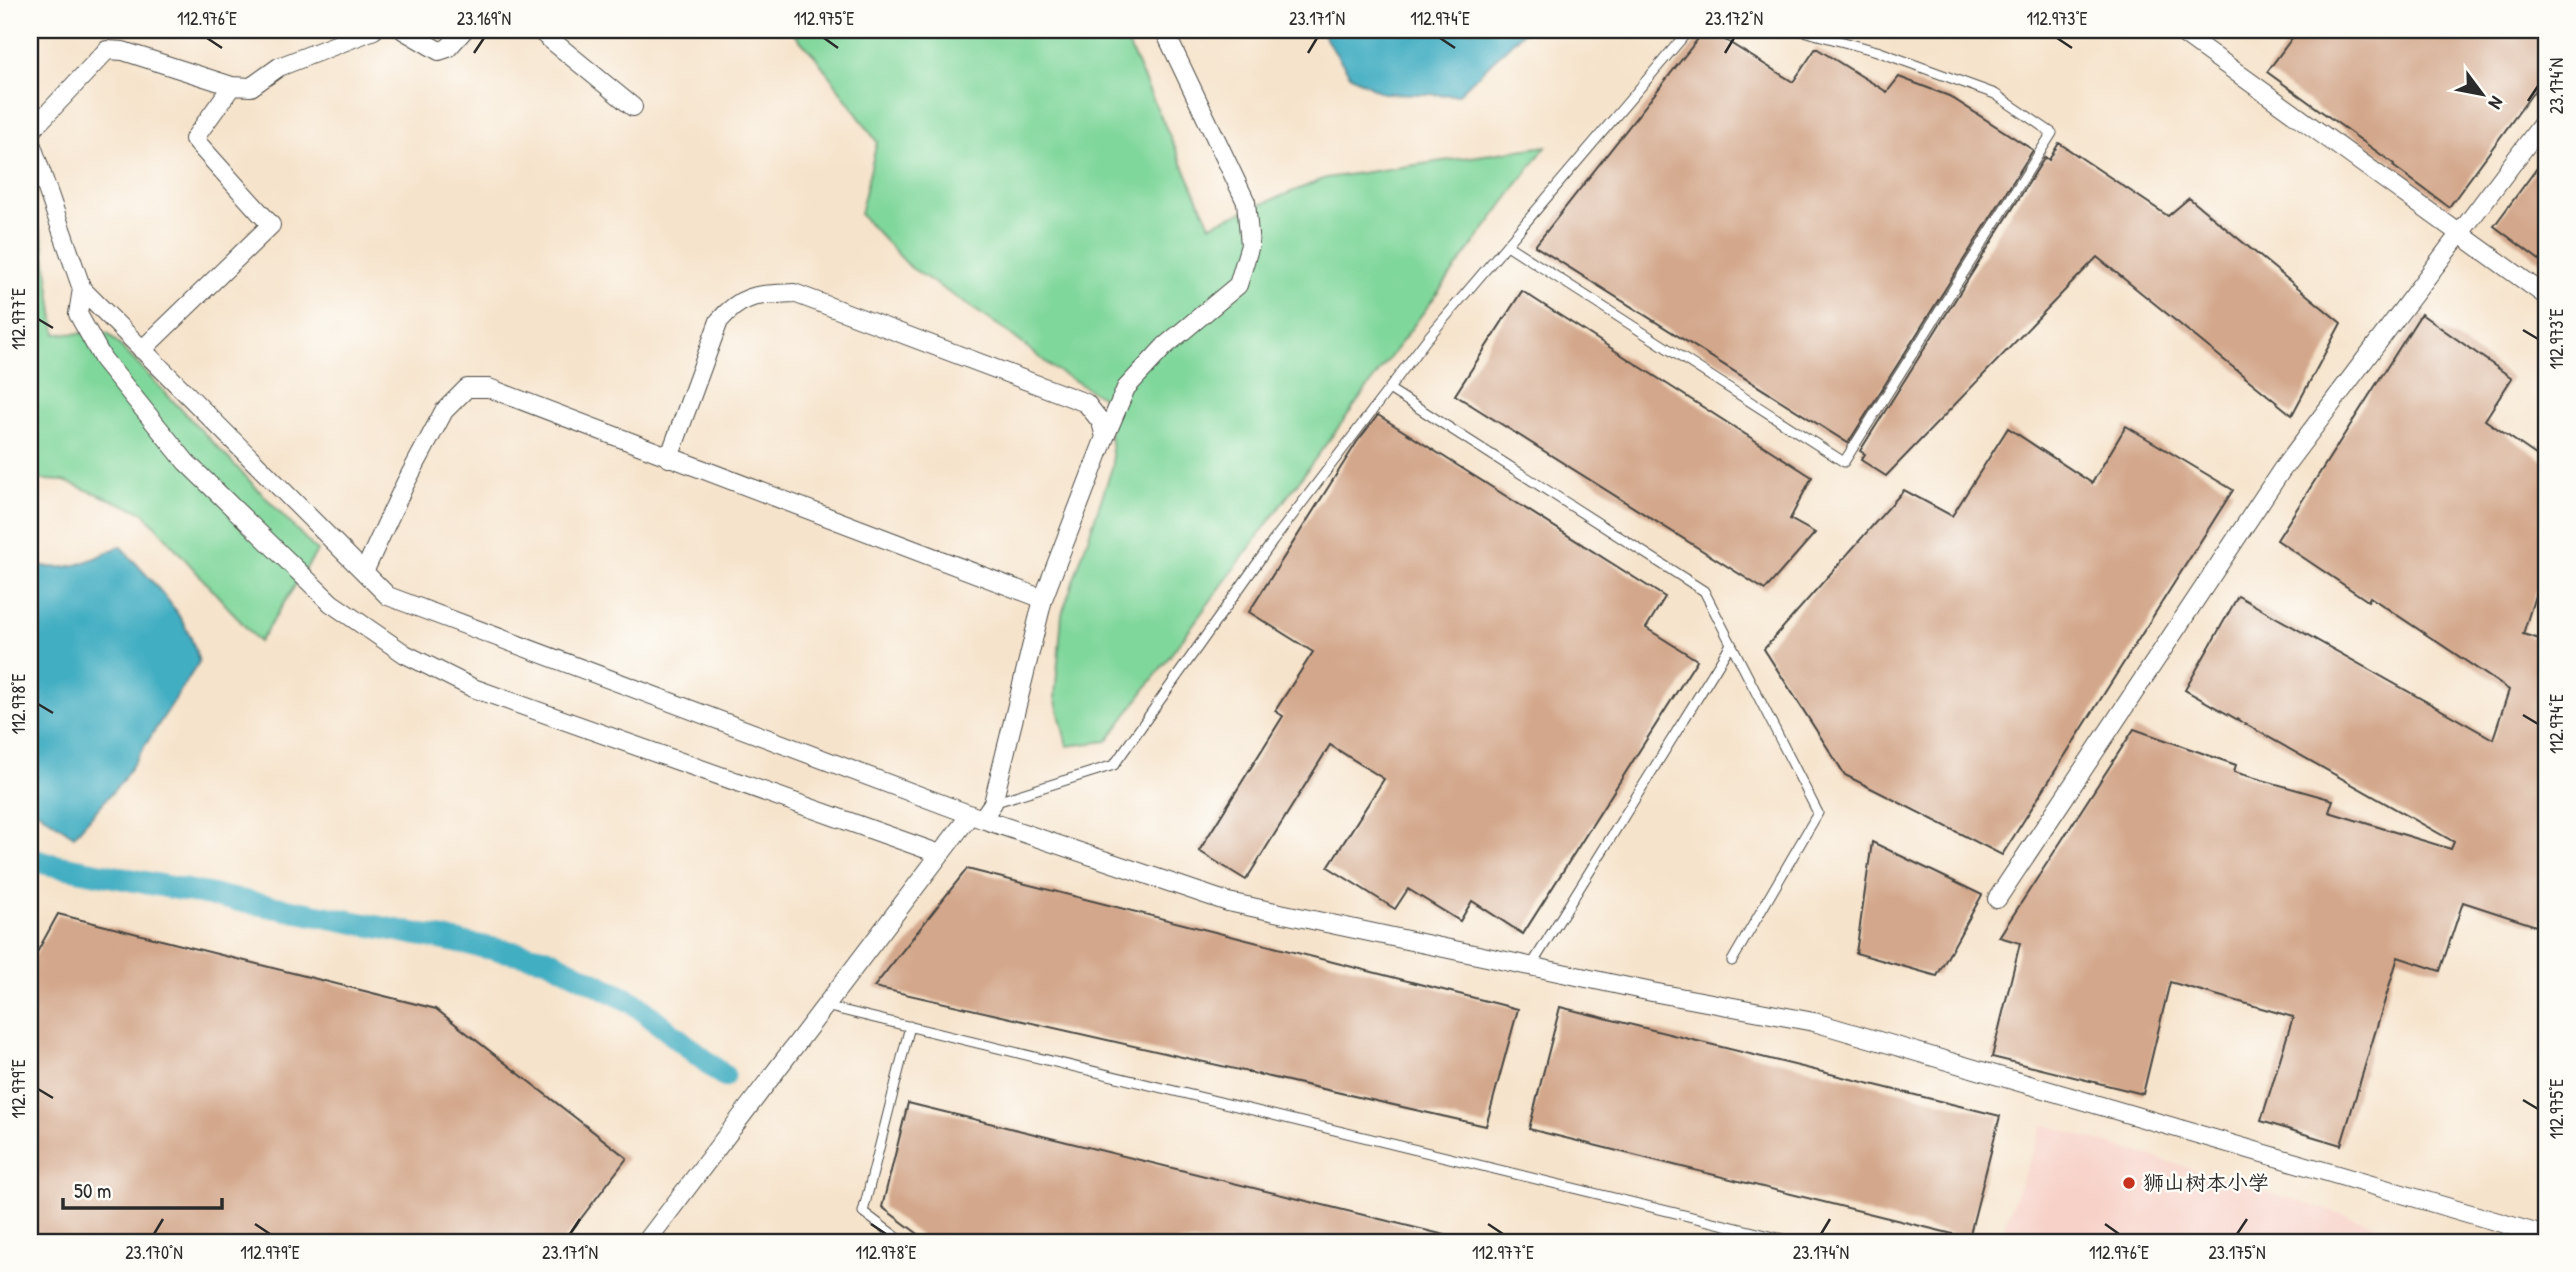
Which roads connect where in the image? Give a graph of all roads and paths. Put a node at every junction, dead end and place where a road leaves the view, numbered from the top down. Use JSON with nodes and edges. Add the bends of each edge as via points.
{"nodes":[{"id":1,"x":374,"y":30,"type":"edge"},
{"id":2,"x":403,"y":30,"type":"edge"},
{"id":3,"x":464,"y":30,"type":"edge"},
{"id":4,"x":539,"y":30,"type":"edge"},
{"id":5,"x":1164,"y":30,"type":"edge"},
{"id":6,"x":1689,"y":30,"type":"edge"},
{"id":7,"x":1799,"y":30,"type":"edge"},
{"id":8,"x":2178,"y":30,"type":"edge"},
{"id":9,"x":232,"y":86,"type":"junction"},
{"id":10,"x":633,"y":107,"type":"dead end"},
{"id":11,"x":2546,"y":119,"type":"edge"},
{"id":12,"x":30,"y":132,"type":"edge"},
{"id":13,"x":30,"y":140,"type":"edge"},
{"id":14,"x":2459,"y":233,"type":"junction"},
{"id":15,"x":1507,"y":245,"type":"junction"},
{"id":16,"x":82,"y":289,"type":"junction"},
{"id":17,"x":2546,"y":296,"type":"edge"},
{"id":18,"x":142,"y":350,"type":"junction"},
{"id":19,"x":1389,"y":389,"type":"junction"},
{"id":20,"x":1104,"y":437,"type":"junction"},
{"id":21,"x":669,"y":458,"type":"junction"},
{"id":22,"x":364,"y":572,"type":"junction"},
{"id":23,"x":1043,"y":599,"type":"junction"},
{"id":24,"x":1731,"y":644,"type":"junction"},
{"id":25,"x":993,"y":803,"type":"junction"},
{"id":26,"x":976,"y":817,"type":"junction"},
{"id":27,"x":940,"y":854,"type":"junction"},
{"id":28,"x":1997,"y":899,"type":"dead end"},
{"id":29,"x":1732,"y":961,"type":"dead end"},
{"id":30,"x":1531,"y":966,"type":"junction"},
{"id":31,"x":825,"y":1006,"type":"junction"},
{"id":32,"x":909,"y":1026,"type":"junction"},
{"id":33,"x":2546,"y":1236,"type":"edge"},
{"id":34,"x":646,"y":1242,"type":"edge"},
{"id":35,"x":903,"y":1242,"type":"edge"},
{"id":36,"x":1795,"y":1242,"type":"edge"}],
"edges":[{"from":1,"to":9,"type":"street","via":[[279,67],[251,87]]},
{"from":2,"to":3,"type":"street","via":[[439,51]]},
{"from":4,"to":10,"type":"street"},
{"from":5,"to":20,"type":"street","via":[[1246,202],[1250,245],[1238,285],[1165,346],[1126,388]]},
{"from":6,"to":15,"type":"lane"},
{"from":7,"to":15,"type":"lane","via":[[1877,51],[1995,94],[2052,133],[1844,462]]},
{"from":8,"to":14,"type":"street"},
{"from":9,"to":12,"type":"street","via":[[107,50]]},
{"from":9,"to":18,"type":"street","via":[[194,139],[271,225]]},
{"from":11,"to":14,"type":"street"},
{"from":13,"to":16,"type":"street"},
{"from":14,"to":17,"type":"street"},
{"from":14,"to":28,"type":"street","via":[[2281,471]]},
{"from":15,"to":19,"type":"lane"},
{"from":16,"to":18,"type":"street"},
{"from":16,"to":27,"type":"street","via":[[78,314],[103,359],[186,462],[331,603],[405,654],[473,688]]},
{"from":18,"to":22,"type":"street"},
{"from":19,"to":24,"type":"lane","via":[[1704,591]]},
{"from":19,"to":25,"type":"lane","via":[[1273,541],[1114,765]]},
{"from":20,"to":21,"type":"street","via":[[1101,422],[1086,403],[794,293],[756,296],[732,305],[719,321]]},
{"from":20,"to":23,"type":"street"},
{"from":21,"to":22,"type":"street","via":[[489,388],[467,388],[444,411]]},
{"from":21,"to":23,"type":"street"},
{"from":22,"to":26,"type":"street","via":[[388,596]]},
{"from":23,"to":25,"type":"street"},
{"from":24,"to":29,"type":"lane","via":[[1818,813]]},
{"from":24,"to":30,"type":"lane"},
{"from":25,"to":26,"type":"street"},
{"from":26,"to":27,"type":"street"},
{"from":26,"to":30,"type":"street","via":[[1228,902]]},
{"from":27,"to":31,"type":"street"},
{"from":30,"to":33,"type":"street","via":[[1814,1022]]},
{"from":31,"to":32,"type":"lane"},
{"from":31,"to":34,"type":"street"},
{"from":32,"to":35,"type":"lane","via":[[863,1212]]},
{"from":32,"to":36,"type":"lane"}]}
